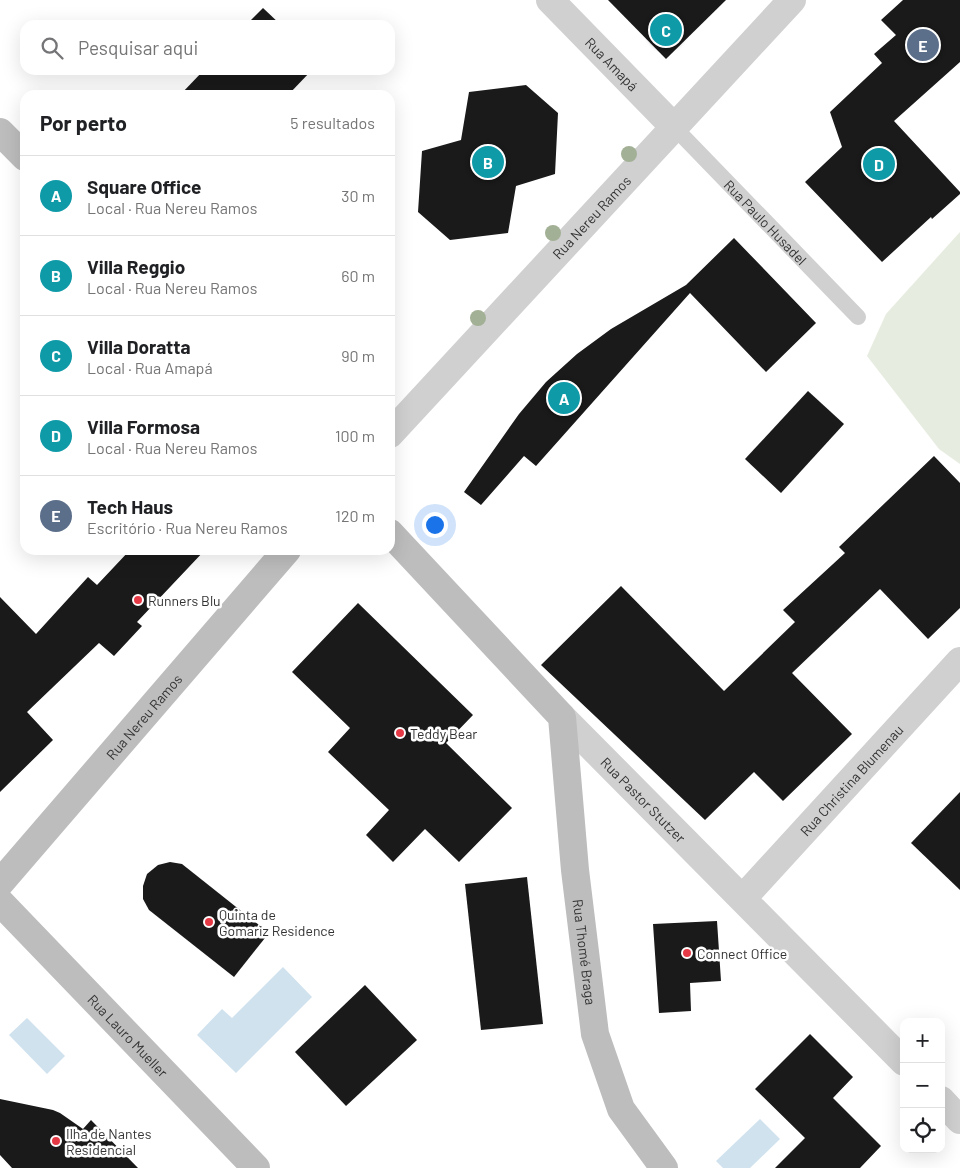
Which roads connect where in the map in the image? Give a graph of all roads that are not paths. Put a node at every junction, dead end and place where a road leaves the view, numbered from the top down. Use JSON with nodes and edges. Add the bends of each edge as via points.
{"nodes":[{"id":1,"x":550,"y":0,"type":"edge"},
{"id":2,"x":792,"y":0,"type":"edge"},
{"id":3,"x":674,"y":127,"type":"junction"},
{"id":4,"x":0,"y":132,"type":"edge"},
{"id":5,"x":20,"y":152,"type":"edge"},
{"id":6,"x":858,"y":317,"type":"dead end"},
{"id":7,"x":395,"y":429,"type":"edge"},
{"id":8,"x":395,"y":538,"type":"edge"},
{"id":9,"x":283,"y":555,"type":"edge"},
{"id":10,"x":960,"y":661,"type":"edge"},
{"id":11,"x":562,"y":717,"type":"junction"},
{"id":12,"x":0,"y":883,"type":"edge"},
{"id":13,"x":743,"y":898,"type":"junction"},
{"id":14,"x":0,"y":902,"type":"edge"},
{"id":15,"x":900,"y":1058,"type":"edge"},
{"id":16,"x":945,"y":1104,"type":"edge"},
{"id":17,"x":960,"y":1120,"type":"edge"},
{"id":18,"x":256,"y":1168,"type":"edge"},
{"id":19,"x":664,"y":1168,"type":"edge"}],
"edges":[{"from":1,"to":3,"type":"street","name":"Rua Amapá"},
{"from":2,"to":3,"type":"street","name":"Rua Nereu Ramos"},
{"from":3,"to":6,"type":"lane","name":"Rua Paulo Husadel"},
{"from":3,"to":7,"type":"street","name":"Rua Nereu Ramos"},
{"from":4,"to":5,"type":"street"},
{"from":8,"to":11,"type":"street","name":"Rua Pastor Stutzer"},
{"from":9,"to":12,"type":"street","name":"Rua Nereu Ramos"},
{"from":10,"to":13,"type":"street","name":"Rua Christina Blumenau"},
{"from":11,"to":13,"type":"street","name":"Rua Pastor Stutzer"},
{"from":11,"to":19,"type":"street","name":"Rua Thomé Braga","via":[[575,870],[595,1034],[621,1109]]},
{"from":13,"to":15,"type":"street","name":"Rua Pastor Stutzer"},
{"from":14,"to":18,"type":"street","name":"Rua Lauro Mueller"},
{"from":16,"to":17,"type":"street"}]}
